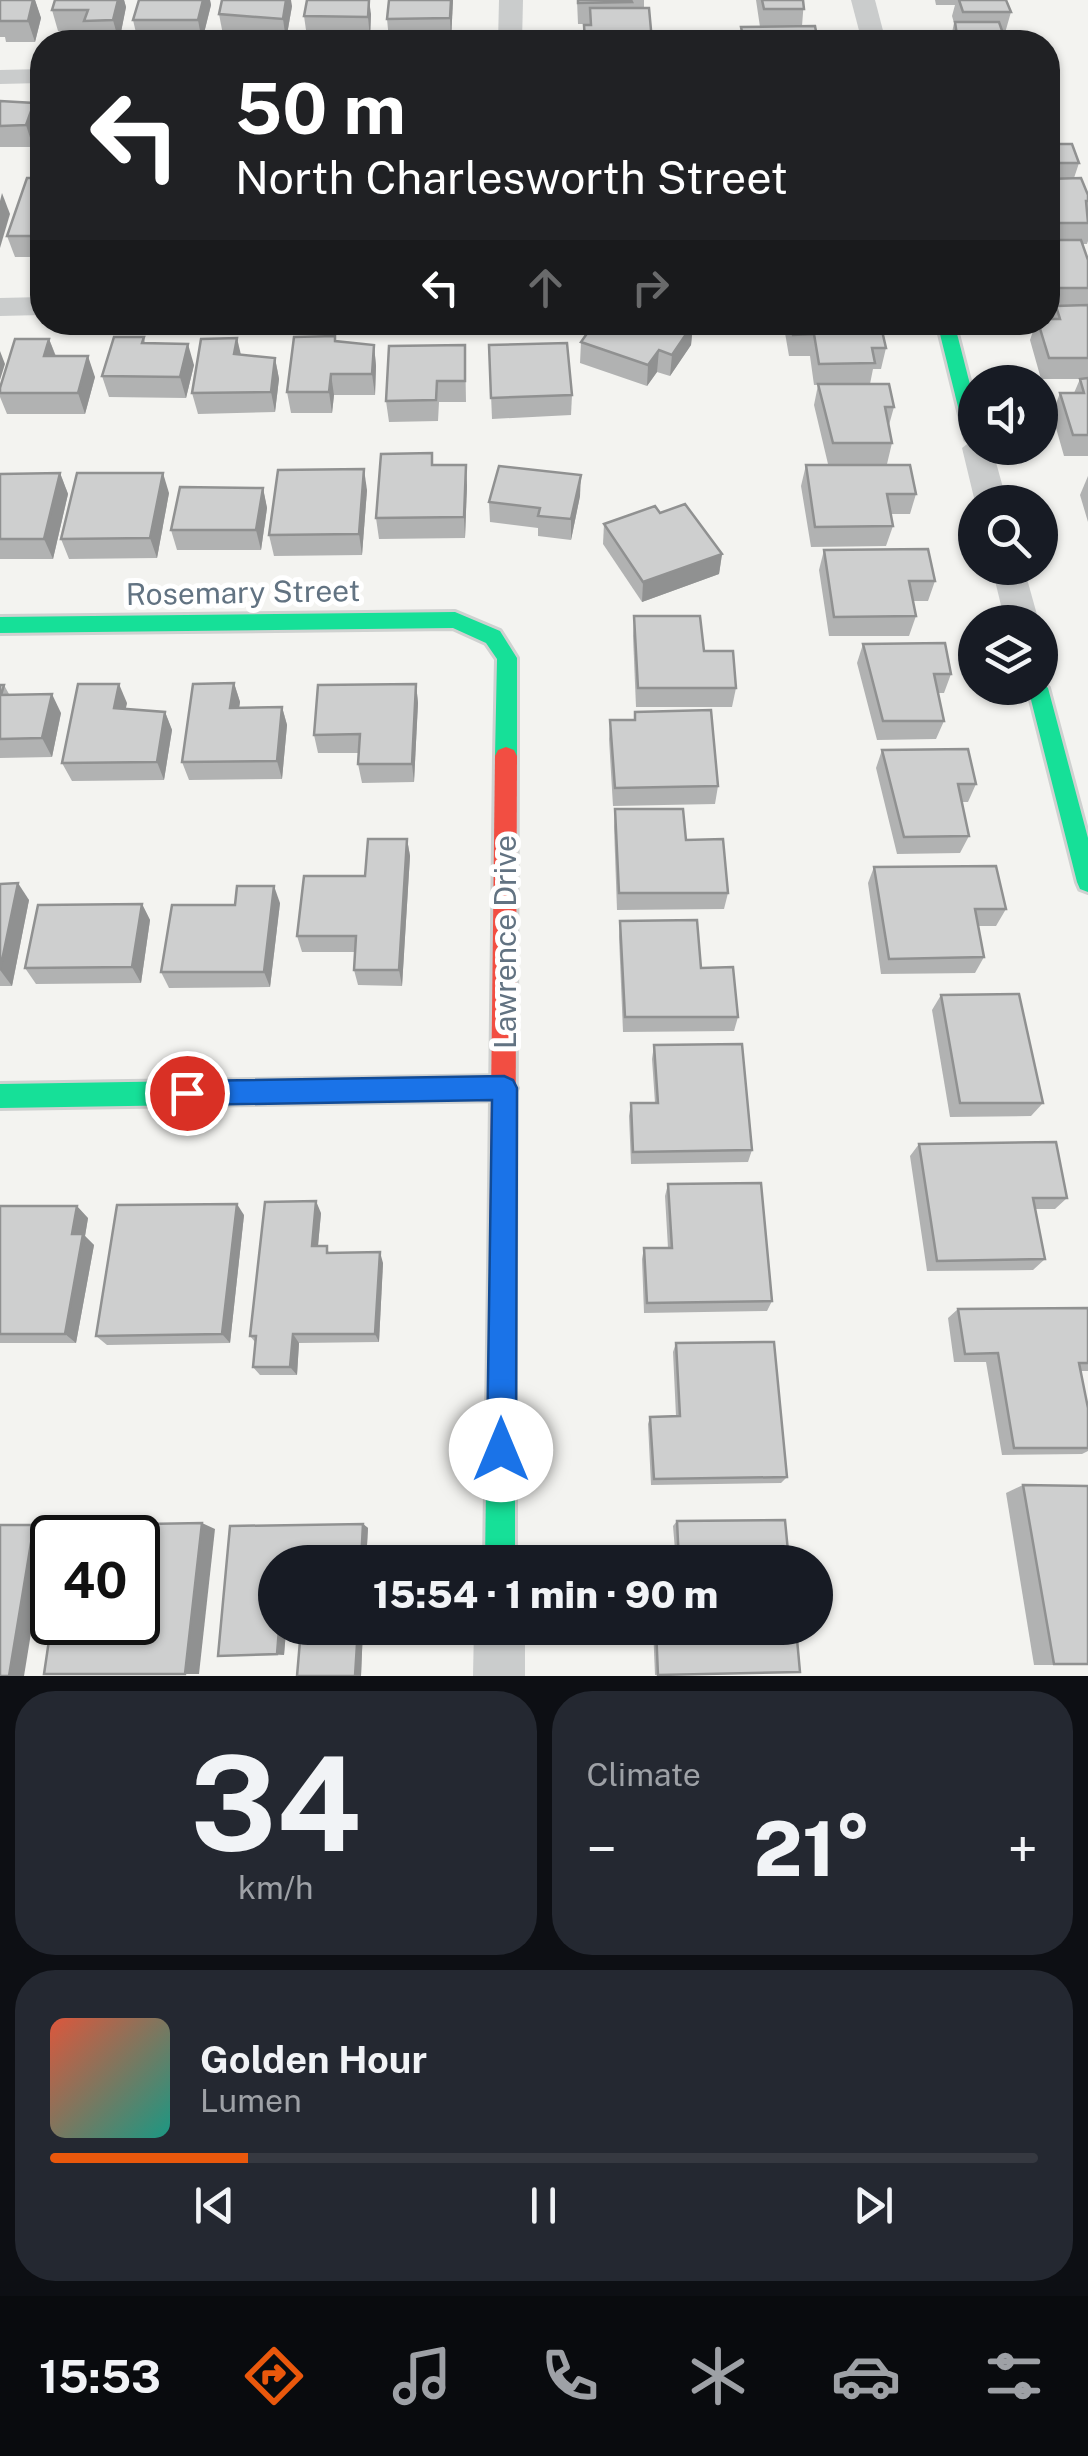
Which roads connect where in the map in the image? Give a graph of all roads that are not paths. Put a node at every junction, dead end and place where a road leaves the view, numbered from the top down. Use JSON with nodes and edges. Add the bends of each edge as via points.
{"nodes":[{"id":1,"x":511,"y":0,"type":"edge"},
{"id":2,"x":863,"y":0,"type":"edge"},
{"id":3,"x":510,"y":30,"type":"edge"},
{"id":4,"x":871,"y":30,"type":"edge"},
{"id":5,"x":0,"y":76,"type":"edge"},
{"id":6,"x":30,"y":76,"type":"edge"},
{"id":7,"x":30,"y":306,"type":"edge"},
{"id":8,"x":0,"y":307,"type":"edge"},
{"id":9,"x":948,"y":335,"type":"edge"},
{"id":10,"x":958,"y":373,"type":"edge"},
{"id":11,"x":0,"y":626,"type":"edge"},
{"id":12,"x":484,"y":631,"type":"joint"},
{"id":13,"x":1042,"y":705,"type":"edge"},
{"id":14,"x":1088,"y":882,"type":"edge"},
{"id":15,"x":504,"y":1088,"type":"junction"},
{"id":16,"x":0,"y":1096,"type":"edge"},
{"id":17,"x":500,"y":1545,"type":"edge"},
{"id":18,"x":500,"y":1645,"type":"edge"},
{"id":19,"x":499,"y":1676,"type":"edge"}],
"edges":[{"from":1,"to":3,"type":"street"},
{"from":2,"to":4,"type":"street"},
{"from":5,"to":6,"type":"street"},
{"from":7,"to":8,"type":"street"},
{"from":9,"to":10,"type":"street"},
{"from":11,"to":12,"type":"street","name":"Rosemary Street","via":[[456,620]]},
{"from":12,"to":15,"type":"street","name":"Lawrence Drive","via":[[507,658]]},
{"from":13,"to":14,"type":"street"},
{"from":15,"to":16,"type":"street"},
{"from":15,"to":17,"type":"street","name":"Lawrence Drive"},
{"from":18,"to":19,"type":"street"}]}
